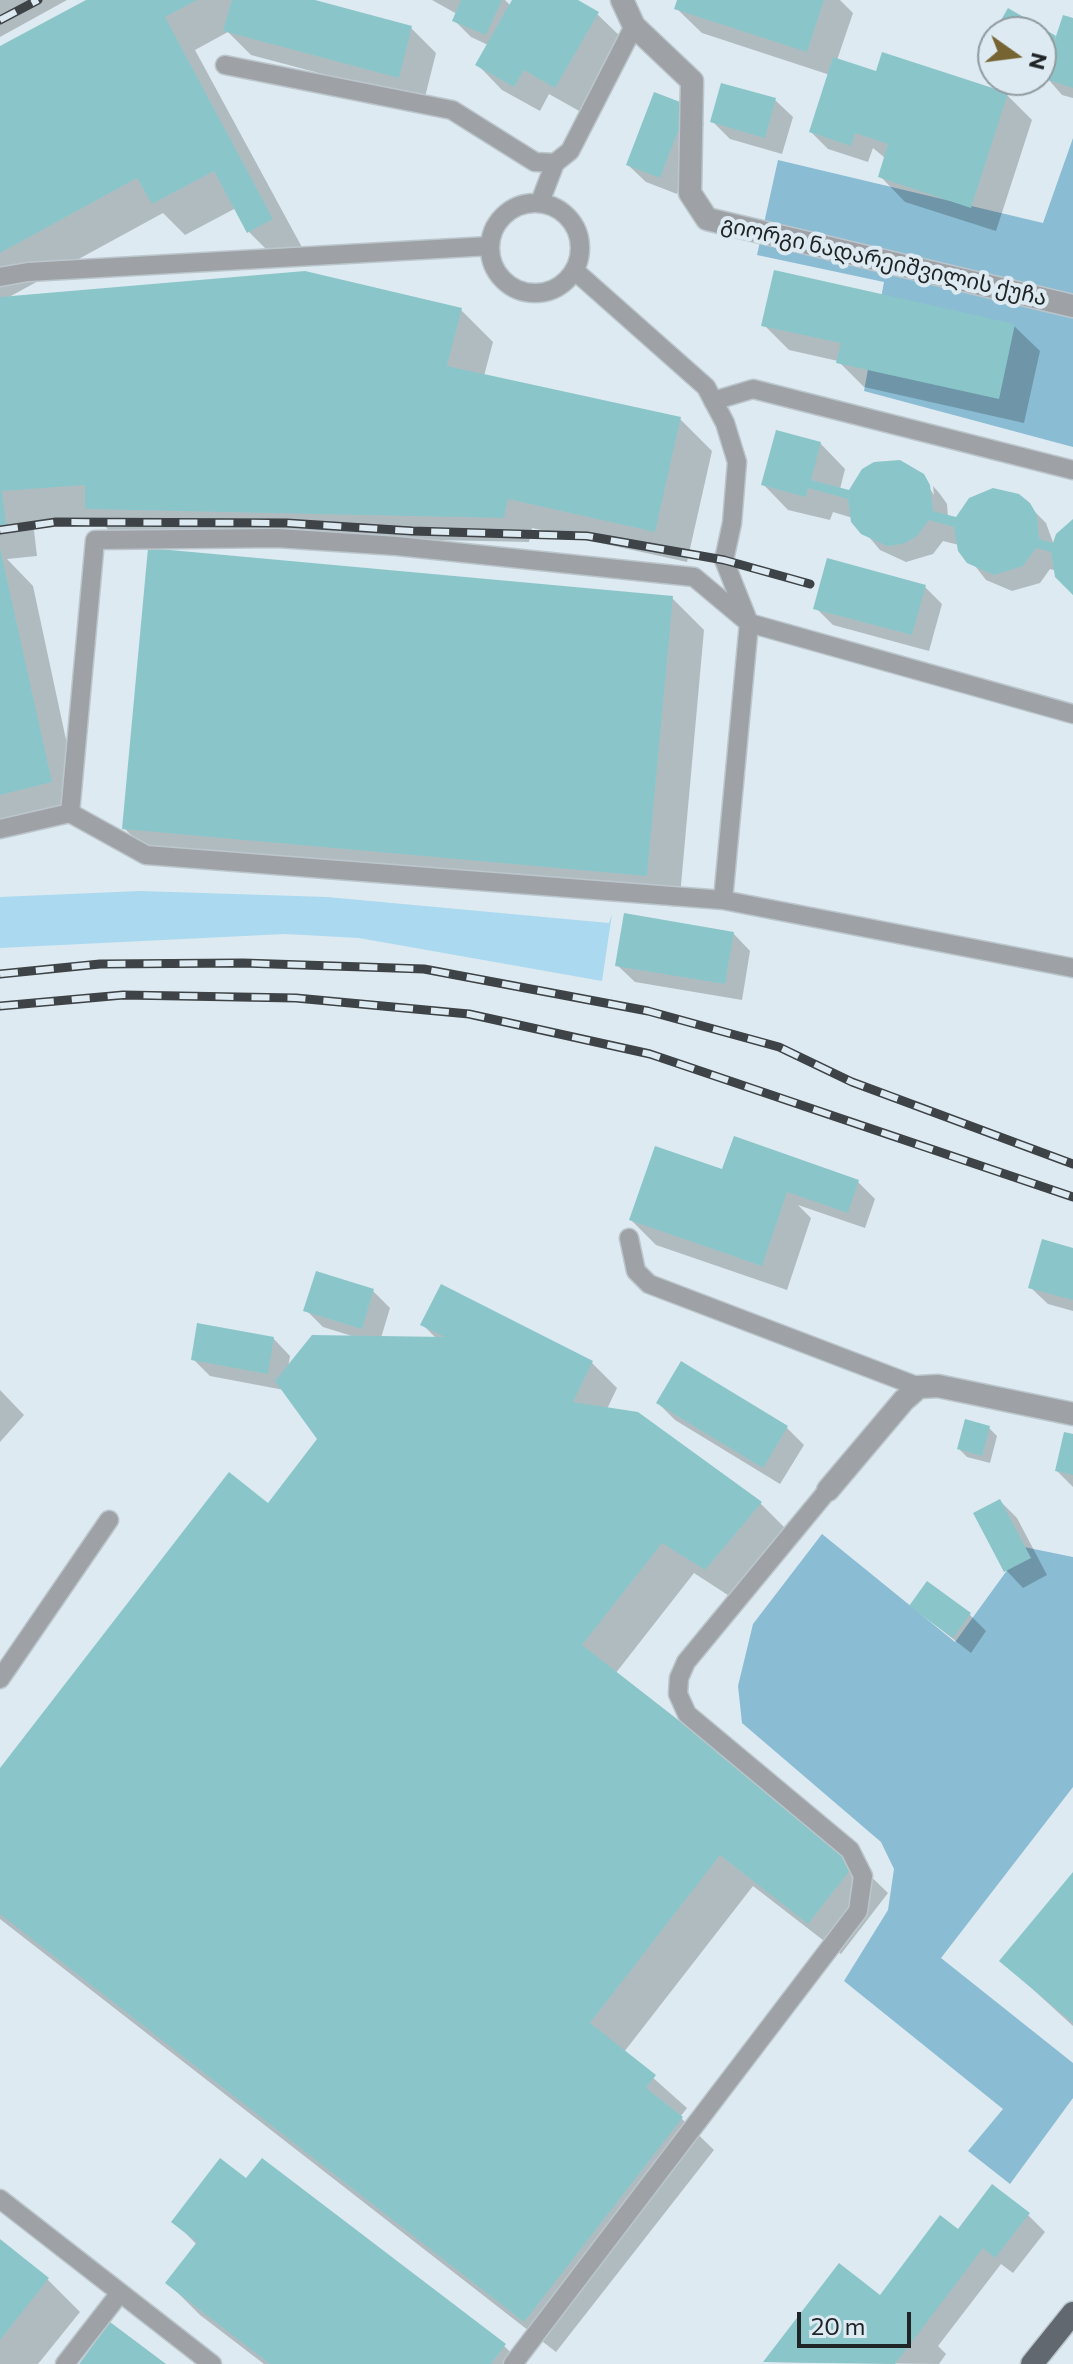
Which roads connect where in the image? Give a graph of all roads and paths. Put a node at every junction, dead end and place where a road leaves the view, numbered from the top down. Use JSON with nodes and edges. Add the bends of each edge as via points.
{"nodes":[{"id":1,"x":622,"y":0,"type":"edge"},
{"id":2,"x":634,"y":26,"type":"junction"},
{"id":3,"x":225,"y":65,"type":"dead end"},
{"id":4,"x":555,"y":163,"type":"junction"},
{"id":5,"x":540,"y":202,"type":"junction"},
{"id":6,"x":490,"y":246,"type":"junction"},
{"id":7,"x":574,"y":270,"type":"junction"},
{"id":8,"x":0,"y":277,"type":"edge"},
{"id":9,"x":1073,"y":306,"type":"edge"},
{"id":10,"x":713,"y":401,"type":"junction"},
{"id":11,"x":1073,"y":470,"type":"edge"},
{"id":12,"x":749,"y":623,"type":"junction"},
{"id":13,"x":1073,"y":714,"type":"edge"},
{"id":14,"x":70,"y":813,"type":"junction"},
{"id":15,"x":0,"y":829,"type":"edge"},
{"id":16,"x":723,"y":900,"type":"junction"},
{"id":17,"x":1073,"y":968,"type":"edge"},
{"id":18,"x":629,"y":1238,"type":"dead end"},
{"id":19,"x":919,"y":1387,"type":"junction"},
{"id":20,"x":1073,"y":1414,"type":"edge"},
{"id":21,"x":828,"y":1490,"type":"joint"},
{"id":22,"x":109,"y":1520,"type":"dead end"},
{"id":23,"x":0,"y":1679,"type":"edge"},
{"id":24,"x":0,"y":2199,"type":"edge"},
{"id":25,"x":120,"y":2293,"type":"junction"},
{"id":26,"x":1073,"y":2313,"type":"edge"},
{"id":27,"x":65,"y":2364,"type":"edge"},
{"id":28,"x":212,"y":2364,"type":"edge"},
{"id":29,"x":513,"y":2364,"type":"edge"},
{"id":30,"x":1032,"y":2364,"type":"edge"}],
"edges":[{"from":1,"to":2,"type":"street","name":"გიორგი ნადარეიშვილის ქუჩა"},
{"from":2,"to":4,"type":"lane","via":[[570,151]]},
{"from":2,"to":9,"type":"street","name":"გიორგი ნადარეიშვილის ქუჩა","via":[[692,81],[690,193],[707,219]]},
{"from":3,"to":4,"type":"lane","via":[[452,110],[535,162]]},
{"from":4,"to":5,"type":"lane"},
{"from":5,"to":6,"type":"lane","via":[[511,209],[500,219]]},
{"from":5,"to":7,"type":"lane","via":[[554,206],[576,227],[579,256]]},
{"from":6,"to":7,"type":"lane","via":[[498,275],[523,291],[552,290]]},
{"from":6,"to":8,"type":"lane"},
{"from":7,"to":10,"type":"lane","via":[[706,387]]},
{"from":10,"to":11,"type":"lane","via":[[753,389]]},
{"from":10,"to":12,"type":"lane","via":[[737,462],[724,560]]},
{"from":12,"to":13,"type":"lane"},
{"from":12,"to":14,"type":"lane","via":[[694,577],[292,539],[95,540]]},
{"from":12,"to":16,"type":"lane"},
{"from":14,"to":15,"type":"lane"},
{"from":14,"to":16,"type":"lane","via":[[146,855]]},
{"from":16,"to":17,"type":"lane"},
{"from":18,"to":19,"type":"lane","via":[[636,1271],[649,1284]]},
{"from":19,"to":20,"type":"street","via":[[938,1386]]},
{"from":19,"to":21,"type":"street"},
{"from":21,"to":29,"type":"lane","via":[[686,1662],[678,1694],[687,1714],[850,1850],[863,1876],[858,1911]]},
{"from":22,"to":23,"type":"lane"},
{"from":24,"to":25,"type":"lane"},
{"from":25,"to":27,"type":"lane"},
{"from":25,"to":28,"type":"lane"},
{"from":26,"to":30,"type":"main road"}]}
